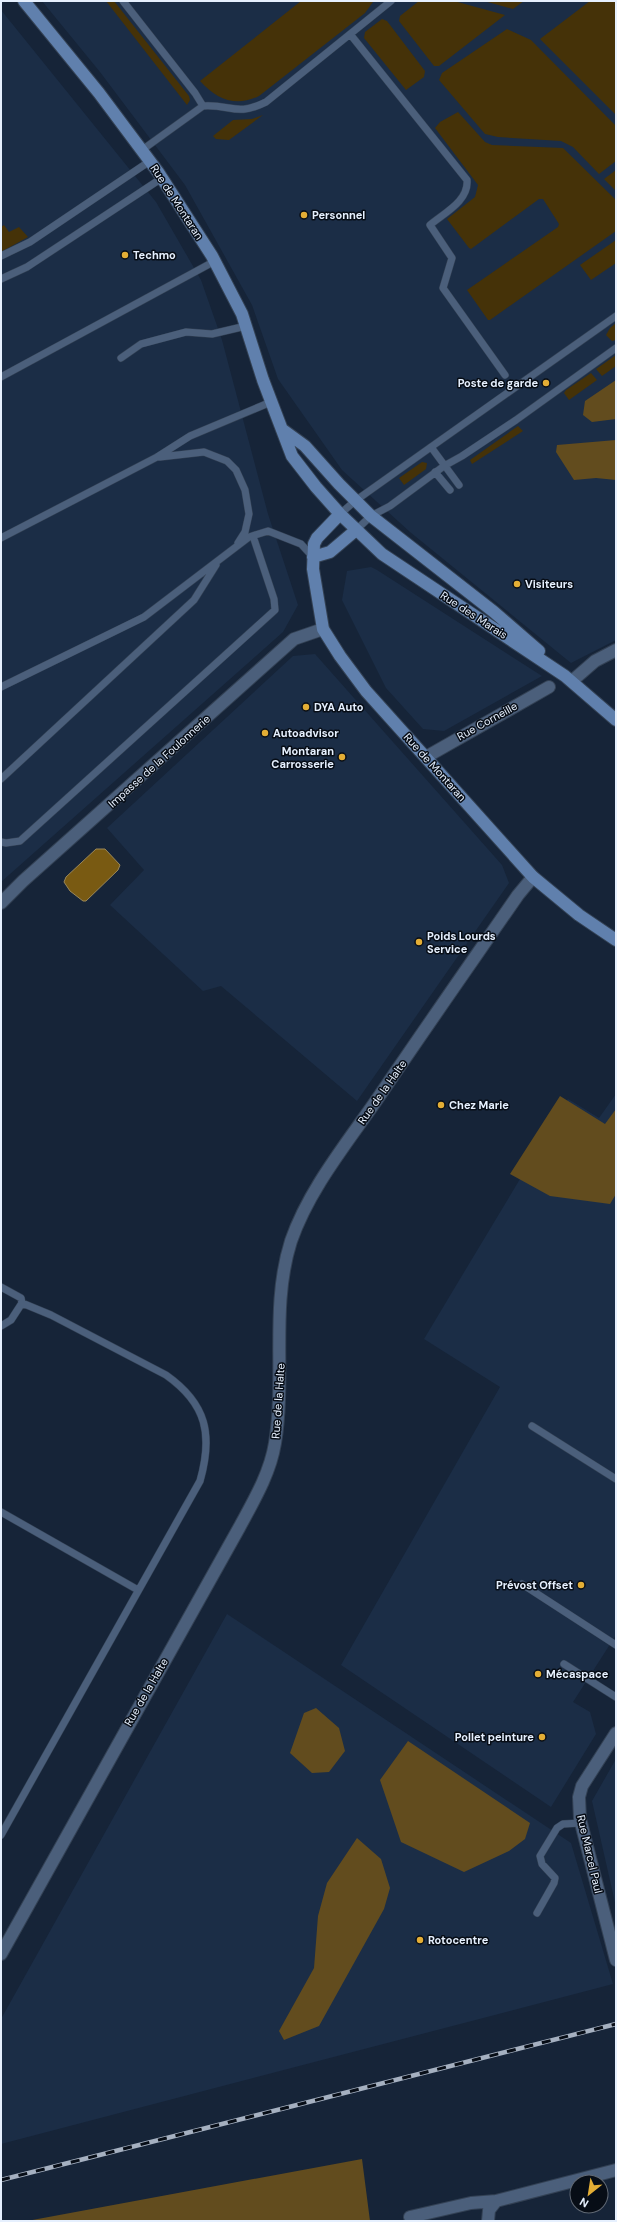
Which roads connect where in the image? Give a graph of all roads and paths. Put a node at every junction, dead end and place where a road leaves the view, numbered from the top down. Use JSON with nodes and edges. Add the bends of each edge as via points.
{"nodes":[{"id":1,"x":24,"y":1,"type":"edge"},
{"id":2,"x":123,"y":1,"type":"edge"},
{"id":3,"x":391,"y":1,"type":"edge"},
{"id":4,"x":350,"y":34,"type":"junction"},
{"id":5,"x":203,"y":106,"type":"junction"},
{"id":6,"x":142,"y":150,"type":"junction"},
{"id":7,"x":150,"y":161,"type":"junction"},
{"id":8,"x":162,"y":178,"type":"junction"},
{"id":9,"x":1,"y":256,"type":"edge"},
{"id":10,"x":215,"y":261,"type":"junction"},
{"id":11,"x":1,"y":279,"type":"edge"},
{"id":12,"x":616,"y":316,"type":"edge"},
{"id":13,"x":246,"y":326,"type":"junction"},
{"id":14,"x":616,"y":348,"type":"edge"},
{"id":15,"x":121,"y":358,"type":"dead end"},
{"id":16,"x":505,"y":375,"type":"dead end"},
{"id":17,"x":1,"y":377,"type":"edge"},
{"id":18,"x":271,"y":402,"type":"junction"},
{"id":19,"x":283,"y":430,"type":"junction"},
{"id":20,"x":431,"y":447,"type":"junction"},
{"id":21,"x":157,"y":457,"type":"junction"},
{"id":22,"x":444,"y":466,"type":"junction"},
{"id":23,"x":435,"y":472,"type":"junction"},
{"id":24,"x":459,"y":485,"type":"dead end"},
{"id":25,"x":450,"y":490,"type":"dead end"},
{"id":26,"x":355,"y":501,"type":"junction"},
{"id":27,"x":340,"y":514,"type":"junction"},
{"id":28,"x":371,"y":516,"type":"junction"},
{"id":29,"x":356,"y":530,"type":"junction"},
{"id":30,"x":253,"y":536,"type":"junction"},
{"id":31,"x":1,"y":538,"type":"edge"},
{"id":32,"x":236,"y":547,"type":"junction"},
{"id":33,"x":382,"y":554,"type":"joint"},
{"id":34,"x":313,"y":557,"type":"junction"},
{"id":35,"x":219,"y":560,"type":"junction"},
{"id":36,"x":323,"y":629,"type":"junction"},
{"id":37,"x":616,"y":650,"type":"edge"},
{"id":38,"x":569,"y":679,"type":"junction"},
{"id":39,"x":1,"y":687,"type":"edge"},
{"id":40,"x":549,"y":687,"type":"dead end"},
{"id":41,"x":616,"y":720,"type":"edge"},
{"id":42,"x":426,"y":757,"type":"junction"},
{"id":43,"x":1,"y":779,"type":"edge"},
{"id":44,"x":1,"y":842,"type":"edge"},
{"id":45,"x":533,"y":877,"type":"junction"},
{"id":46,"x":1,"y":903,"type":"edge"},
{"id":47,"x":616,"y":940,"type":"edge"},
{"id":48,"x":1,"y":1287,"type":"edge"},
{"id":49,"x":22,"y":1304,"type":"junction"},
{"id":50,"x":1,"y":1326,"type":"edge"},
{"id":51,"x":532,"y":1426,"type":"dead end"},
{"id":52,"x":616,"y":1479,"type":"edge"},
{"id":53,"x":1,"y":1512,"type":"edge"},
{"id":54,"x":522,"y":1584,"type":"dead end"},
{"id":55,"x":138,"y":1590,"type":"junction"},
{"id":56,"x":616,"y":1645,"type":"edge"},
{"id":57,"x":564,"y":1664,"type":"dead end"},
{"id":58,"x":616,"y":1697,"type":"edge"},
{"id":59,"x":616,"y":1733,"type":"edge"},
{"id":60,"x":581,"y":1823,"type":"junction"},
{"id":61,"x":1,"y":1835,"type":"edge"},
{"id":62,"x":537,"y":1913,"type":"dead end"},
{"id":63,"x":1,"y":1954,"type":"edge"},
{"id":64,"x":616,"y":1960,"type":"edge"},
{"id":65,"x":616,"y":2170,"type":"edge"},
{"id":66,"x":496,"y":2201,"type":"junction"},
{"id":67,"x":410,"y":2217,"type":"dead end"},
{"id":68,"x":488,"y":2221,"type":"edge"}],
"edges":[{"from":1,"to":6,"type":"street","name":"Rue de Montaran"},
{"from":2,"to":5,"type":"lane"},
{"from":3,"to":4,"type":"lane"},
{"from":4,"to":5,"type":"lane","via":[[266,102],[251,109],[235,111]]},
{"from":4,"to":16,"type":"lane","via":[[467,180],[468,189],[462,199],[430,226],[452,258],[443,288]]},
{"from":5,"to":6,"type":"lane"},
{"from":6,"to":7,"type":"street","name":"Rue de Montaran"},
{"from":7,"to":8,"type":"street","name":"Rue de Montaran"},
{"from":7,"to":9,"type":"lane","via":[[30,242]]},
{"from":8,"to":10,"type":"street","name":"Rue de Montaran"},
{"from":8,"to":11,"type":"lane","via":[[27,267]]},
{"from":10,"to":13,"type":"street","name":"Rue de Montaran"},
{"from":10,"to":17,"type":"lane"},
{"from":12,"to":20,"type":"lane"},
{"from":13,"to":15,"type":"lane","via":[[212,334],[186,332],[141,344]]},
{"from":13,"to":18,"type":"street","name":"Rue de Montaran"},
{"from":14,"to":22,"type":"lane","via":[[516,420]]},
{"from":18,"to":19,"type":"street","name":"Rue de Montaran"},
{"from":18,"to":21,"type":"lane","via":[[190,436]]},
{"from":19,"to":26,"type":"street","via":[[305,446]]},
{"from":19,"to":27,"type":"street","name":"Rue de Montaran","via":[[292,456]]},
{"from":20,"to":22,"type":"lane"},
{"from":20,"to":26,"type":"lane"},
{"from":21,"to":31,"type":"lane"},
{"from":21,"to":32,"type":"lane","via":[[204,452],[227,461],[236,470],[245,490],[249,514],[245,532]]},
{"from":22,"to":23,"type":"lane"},
{"from":22,"to":24,"type":"lane"},
{"from":23,"to":25,"type":"lane"},
{"from":23,"to":28,"type":"lane","via":[[395,502]]},
{"from":26,"to":27,"type":"lane"},
{"from":26,"to":28,"type":"street"},
{"from":27,"to":29,"type":"street","name":"Rue de Montaran"},
{"from":27,"to":34,"type":"street","name":"Rue de Montaran","via":[[317,538]]},
{"from":28,"to":29,"type":"lane"},
{"from":28,"to":38,"type":"street","name":"Rue des Marais","via":[[521,634]]},
{"from":29,"to":33,"type":"street","name":"Rue de Montaran"},
{"from":29,"to":34,"type":"street","via":[[330,552]]},
{"from":30,"to":32,"type":"lane"},
{"from":30,"to":34,"type":"lane","via":[[268,531],[301,544]]},
{"from":30,"to":44,"type":"lane","via":[[274,599],[275,610],[20,841]]},
{"from":32,"to":35,"type":"lane"},
{"from":33,"to":38,"type":"street","name":"Rue des Marais"},
{"from":34,"to":36,"type":"street","name":"Rue de Montaran"},
{"from":35,"to":39,"type":"lane","via":[[144,617]]},
{"from":35,"to":43,"type":"lane","via":[[194,600]]},
{"from":36,"to":42,"type":"street","name":"Rue de Montaran","via":[[366,691]]},
{"from":36,"to":46,"type":"street","name":"Impasse de la Foulonnerie","via":[[294,639]]},
{"from":37,"to":38,"type":"street"},
{"from":38,"to":41,"type":"street","name":"Rue des Marais"},
{"from":40,"to":42,"type":"street","name":"Rue Corneille"},
{"from":42,"to":45,"type":"street","name":"Rue de Montaran"},
{"from":45,"to":47,"type":"street","name":"Rue de Montaran","via":[[557,898]]},
{"from":45,"to":63,"type":"street","name":"Rue de la Halte","via":[[392,1077],[304,1210],[283,1274],[279,1309],[279,1416],[275,1446],[266,1475]]},
{"from":48,"to":49,"type":"lane","via":[[21,1298]]},
{"from":49,"to":50,"type":"lane","via":[[11,1320]]},
{"from":49,"to":55,"type":"lane","via":[[51,1315],[166,1375],[189,1395],[202,1419],[207,1432],[207,1447],[200,1481]]},
{"from":51,"to":52,"type":"lane"},
{"from":53,"to":55,"type":"lane"},
{"from":54,"to":56,"type":"lane"},
{"from":55,"to":61,"type":"lane"},
{"from":57,"to":58,"type":"lane"},
{"from":59,"to":60,"type":"street","name":"Rue Marcel Paul","via":[[582,1786],[579,1797]]},
{"from":60,"to":62,"type":"lane","via":[[563,1824],[557,1828],[540,1856],[542,1864],[555,1878]]},
{"from":60,"to":64,"type":"street","name":"Rue Marcel Paul"},
{"from":65,"to":66,"type":"street"},
{"from":66,"to":67,"type":"street","via":[[471,2203]]},
{"from":66,"to":68,"type":"street","via":[[489,2210]]}]}
